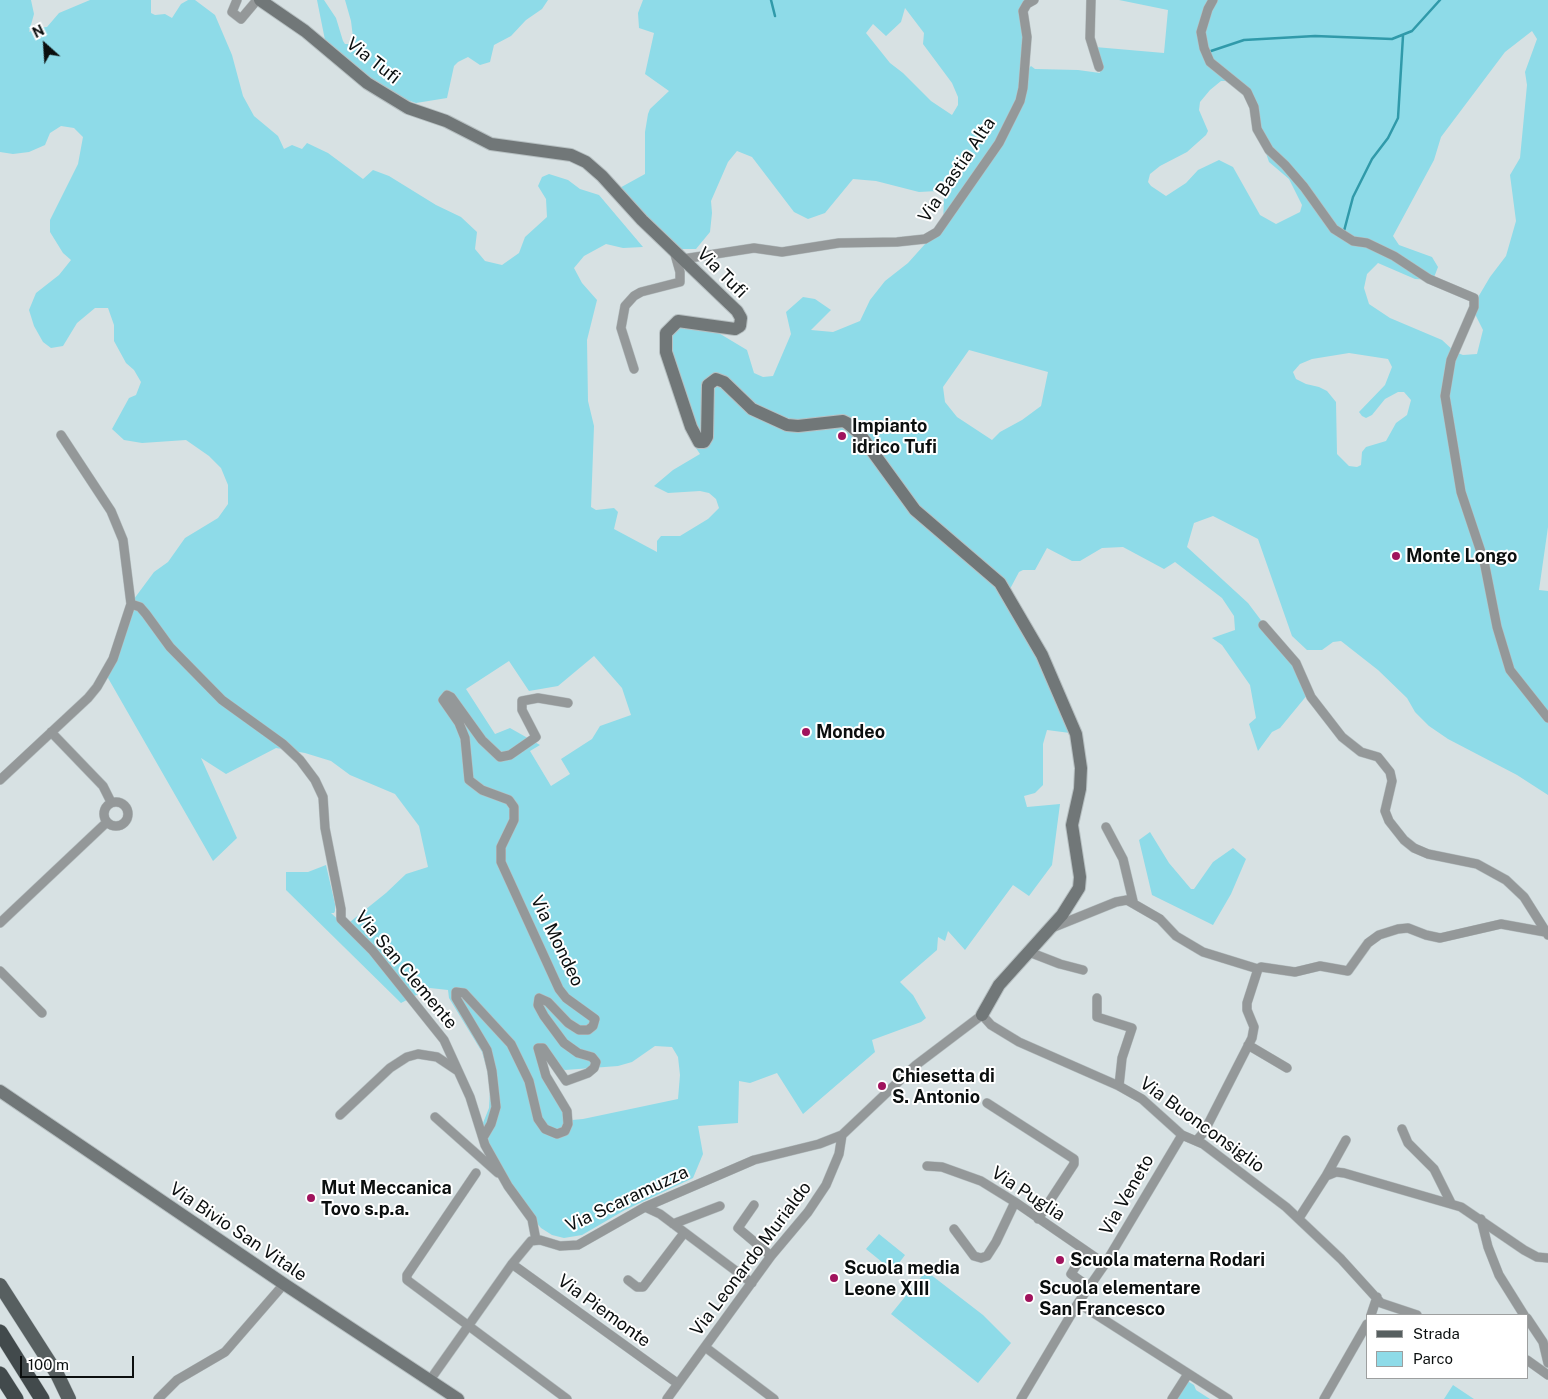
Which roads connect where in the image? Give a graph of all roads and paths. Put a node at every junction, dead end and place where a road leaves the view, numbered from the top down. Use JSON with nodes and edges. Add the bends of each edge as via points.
{"nodes":[{"id":1,"x":238,"y":0,"type":"edge"},
{"id":2,"x":259,"y":0,"type":"edge"},
{"id":3,"x":1034,"y":0,"type":"edge"},
{"id":4,"x":1092,"y":0,"type":"edge"},
{"id":5,"x":1213,"y":0,"type":"edge"},
{"id":6,"x":1100,"y":68,"type":"dead end"},
{"id":7,"x":674,"y":250,"type":"junction"},
{"id":8,"x":684,"y":259,"type":"junction"},
{"id":9,"x":634,"y":369,"type":"dead end"},
{"id":10,"x":61,"y":435,"type":"dead end"},
{"id":11,"x":131,"y":604,"type":"junction"},
{"id":12,"x":1263,"y":625,"type":"dead end"},
{"id":13,"x":568,"y":703,"type":"dead end"},
{"id":14,"x":1548,"y":718,"type":"edge"},
{"id":15,"x":51,"y":732,"type":"junction"},
{"id":16,"x":0,"y":780,"type":"edge"},
{"id":17,"x":111,"y":802,"type":"junction"},
{"id":18,"x":107,"y":822,"type":"junction"},
{"id":19,"x":1106,"y":828,"type":"dead end"},
{"id":20,"x":1133,"y":901,"type":"junction"},
{"id":21,"x":0,"y":923,"type":"edge"},
{"id":22,"x":1050,"y":930,"type":"junction"},
{"id":23,"x":1546,"y":934,"type":"edge"},
{"id":24,"x":1029,"y":952,"type":"junction"},
{"id":25,"x":1258,"y":969,"type":"junction"},
{"id":26,"x":1083,"y":970,"type":"dead end"},
{"id":27,"x":0,"y":971,"type":"edge"},
{"id":28,"x":1097,"y":998,"type":"dead end"},
{"id":29,"x":42,"y":1013,"type":"dead end"},
{"id":30,"x":982,"y":1015,"type":"junction"},
{"id":31,"x":1248,"y":1045,"type":"junction"},
{"id":32,"x":1287,"y":1068,"type":"dead end"},
{"id":33,"x":458,"y":1072,"type":"junction"},
{"id":34,"x":1119,"y":1086,"type":"junction"},
{"id":35,"x":0,"y":1091,"type":"edge"},
{"id":36,"x":987,"y":1103,"type":"dead end"},
{"id":37,"x":340,"y":1115,"type":"dead end"},
{"id":38,"x":435,"y":1117,"type":"dead end"},
{"id":39,"x":1402,"y":1129,"type":"dead end"},
{"id":40,"x":842,"y":1135,"type":"junction"},
{"id":41,"x":1182,"y":1135,"type":"junction"},
{"id":42,"x":484,"y":1136,"type":"junction"},
{"id":43,"x":1197,"y":1140,"type":"junction"},
{"id":44,"x":1346,"y":1140,"type":"dead end"},
{"id":45,"x":927,"y":1166,"type":"dead end"},
{"id":46,"x":476,"y":1173,"type":"dead end"},
{"id":47,"x":502,"y":1176,"type":"junction"},
{"id":48,"x":1326,"y":1176,"type":"junction"},
{"id":49,"x":1015,"y":1202,"type":"junction"},
{"id":50,"x":1451,"y":1203,"type":"junction"},
{"id":51,"x":754,"y":1205,"type":"dead end"},
{"id":52,"x":720,"y":1206,"type":"dead end"},
{"id":53,"x":645,"y":1207,"type":"junction"},
{"id":54,"x":1299,"y":1218,"type":"junction"},
{"id":55,"x":1480,"y":1218,"type":"junction"},
{"id":56,"x":1038,"y":1219,"type":"junction"},
{"id":57,"x":673,"y":1224,"type":"junction"},
{"id":58,"x":954,"y":1229,"type":"dead end"},
{"id":59,"x":684,"y":1233,"type":"junction"},
{"id":60,"x":536,"y":1240,"type":"junction"},
{"id":61,"x":1085,"y":1250,"type":"junction"},
{"id":62,"x":771,"y":1256,"type":"junction"},
{"id":63,"x":1548,"y":1258,"type":"edge"},
{"id":64,"x":512,"y":1264,"type":"junction"},
{"id":65,"x":1105,"y":1264,"type":"junction"},
{"id":66,"x":628,"y":1280,"type":"dead end"},
{"id":67,"x":752,"y":1283,"type":"junction"},
{"id":68,"x":284,"y":1284,"type":"junction"},
{"id":69,"x":0,"y":1285,"type":"edge"},
{"id":70,"x":1089,"y":1287,"type":"junction"},
{"id":71,"x":1377,"y":1298,"type":"junction"},
{"id":72,"x":1078,"y":1303,"type":"junction"},
{"id":73,"x":1370,"y":1314,"type":"edge"},
{"id":74,"x":1414,"y":1314,"type":"edge"},
{"id":75,"x":1524,"y":1314,"type":"edge"},
{"id":76,"x":1528,"y":1320,"type":"edge"},
{"id":77,"x":1366,"y":1326,"type":"edge"},
{"id":78,"x":469,"y":1327,"type":"junction"},
{"id":79,"x":0,"y":1332,"type":"edge"},
{"id":80,"x":705,"y":1347,"type":"junction"},
{"id":81,"x":1528,"y":1361,"type":"edge"},
{"id":82,"x":1548,"y":1363,"type":"edge"},
{"id":83,"x":0,"y":1374,"type":"edge"},
{"id":84,"x":1188,"y":1374,"type":"junction"},
{"id":85,"x":1547,"y":1374,"type":"edge"},
{"id":86,"x":430,"y":1380,"type":"junction"},
{"id":87,"x":677,"y":1383,"type":"junction"},
{"id":88,"x":16,"y":1399,"type":"edge"},
{"id":89,"x":42,"y":1399,"type":"edge"},
{"id":90,"x":69,"y":1399,"type":"edge"},
{"id":91,"x":158,"y":1399,"type":"edge"},
{"id":92,"x":458,"y":1399,"type":"edge"},
{"id":93,"x":566,"y":1399,"type":"edge"},
{"id":94,"x":667,"y":1399,"type":"edge"},
{"id":95,"x":774,"y":1399,"type":"edge"},
{"id":96,"x":1021,"y":1399,"type":"edge"},
{"id":97,"x":1172,"y":1399,"type":"edge"},
{"id":98,"x":1228,"y":1399,"type":"edge"},
{"id":99,"x":1324,"y":1399,"type":"edge"}],
"edges":[{"from":1,"to":2,"type":"street","via":[[232,12],[241,18]]},
{"from":2,"to":7,"type":"street","name":"Via Tufi","via":[[299,26],[358,76],[408,108],[446,121],[491,144],[561,152],[586,162]]},
{"from":3,"to":8,"type":"street","name":"Via Bastia Alta","via":[[1027,4],[1023,14],[1027,37],[1020,101],[999,142],[937,232],[926,239],[838,243],[782,252],[754,248]]},
{"from":4,"to":6,"type":"street","via":[[1090,38]]},
{"from":5,"to":14,"type":"street","via":[[1201,32],[1210,62],[1247,92],[1254,107],[1257,129],[1269,150],[1304,187],[1334,229],[1353,241],[1367,243],[1394,256],[1429,279],[1471,294],[1474,298],[1474,307],[1451,360],[1445,396],[1461,492],[1484,560],[1497,628],[1510,670]]},
{"from":7,"to":8,"type":"street","name":"Via Tufi"},
{"from":7,"to":9,"type":"street","via":[[680,282],[641,292],[626,306],[621,328]]},
{"from":8,"to":22,"type":"street","name":"Via Tufi","via":[[737,311],[742,321],[734,329],[678,321],[666,333],[666,352],[697,440],[702,442],[707,437],[708,385],[716,379],[724,382],[752,409],[787,425],[843,421],[855,428],[914,510],[1000,583],[1042,655],[1071,720],[1081,758],[1080,789],[1072,820],[1080,877],[1076,893]]},
{"from":10,"to":11,"type":"street","via":[[111,511],[122,540]]},
{"from":11,"to":15,"type":"street","via":[[113,659],[97,687]]},
{"from":11,"to":33,"type":"street","name":"Via San Clemente","via":[[140,607],[170,647],[222,700],[283,744],[306,768],[323,797],[325,828],[341,919],[372,950],[432,1024],[444,1040]]},
{"from":12,"to":23,"type":"street","via":[[1296,663],[1311,697],[1342,737],[1361,752],[1378,757],[1390,772],[1392,781],[1385,811],[1404,840],[1428,854],[1477,864],[1506,880],[1530,904]]},
{"from":13,"to":42,"type":"street","name":"Via Mondeo","via":[[538,698],[522,701],[522,710],[536,738],[510,755],[500,757],[482,740],[451,697],[443,700],[465,738],[469,780],[482,790],[509,800],[514,807],[514,820],[501,850],[502,862],[559,989],[595,1019],[588,1030],[578,1030],[548,1002],[538,1000],[544,1016],[564,1043],[578,1053],[592,1056],[596,1062],[588,1073],[566,1081],[543,1048],[538,1048],[546,1076],[568,1111],[568,1124],[557,1134],[545,1129],[538,1119],[529,1081],[511,1044],[464,994],[456,992],[456,998],[487,1050],[492,1071],[496,1107]]},
{"from":15,"to":16,"type":"street"},
{"from":15,"to":17,"type":"street","via":[[103,786]]},
{"from":17,"to":18,"type":"street","via":[[104,811]]},
{"from":17,"to":18,"type":"street","via":[[123,803],[128,815],[118,826]]},
{"from":18,"to":21,"type":"street"},
{"from":19,"to":20,"type":"street","via":[[1123,859]]},
{"from":20,"to":22,"type":"street","via":[[1116,902],[1060,923]]},
{"from":20,"to":25,"type":"street","via":[[1160,919],[1176,936],[1203,952]]},
{"from":22,"to":24,"type":"street"},
{"from":23,"to":25,"type":"street","via":[[1501,924],[1440,938],[1402,928],[1379,935],[1368,943],[1348,971],[1325,966],[1295,972],[1266,967]]},
{"from":24,"to":26,"type":"street"},
{"from":24,"to":30,"type":"street","via":[[999,985]]},
{"from":25,"to":31,"type":"street","via":[[1247,1004],[1254,1027]]},
{"from":27,"to":29,"type":"street"},
{"from":28,"to":34,"type":"street","via":[[1097,1017],[1132,1028],[1122,1058]]},
{"from":30,"to":34,"type":"street","name":"Via Buonconsiglio","via":[[1019,1042]]},
{"from":30,"to":40,"type":"street","via":[[916,1065]]},
{"from":31,"to":32,"type":"street"},
{"from":31,"to":43,"type":"street"},
{"from":33,"to":37,"type":"street","via":[[434,1056],[418,1054],[407,1057],[390,1068]]},
{"from":33,"to":42,"type":"street","name":"Via San Clemente"},
{"from":34,"to":41,"type":"street","name":"Via Buonconsiglio","via":[[1142,1099]]},
{"from":35,"to":68,"type":"street","name":"Via Bivio San Vitale"},
{"from":36,"to":56,"type":"street","via":[[1074,1159],[1074,1164]]},
{"from":38,"to":47,"type":"street"},
{"from":39,"to":50,"type":"street","via":[[1408,1143],[1434,1169]]},
{"from":40,"to":53,"type":"street","name":"Via Scaramuzza","via":[[754,1160]]},
{"from":40,"to":62,"type":"street","name":"Via Leonardo Murialdo","via":[[839,1154],[826,1185]]},
{"from":41,"to":43,"type":"street","name":"Via Buonconsiglio"},
{"from":41,"to":65,"type":"street","name":"Via Veneto"},
{"from":42,"to":47,"type":"street","name":"Via San Clemente","via":[[485,1145]]},
{"from":43,"to":54,"type":"street","name":"Via Buonconsiglio"},
{"from":44,"to":48,"type":"street"},
{"from":45,"to":49,"type":"street","name":"Via Puglia","via":[[981,1181]]},
{"from":46,"to":78,"type":"street","via":[[406,1277],[408,1282]]},
{"from":47,"to":60,"type":"street","name":"Via San Clemente","via":[[532,1219]]},
{"from":48,"to":50,"type":"street","via":[[1344,1173]]},
{"from":48,"to":54,"type":"street"},
{"from":49,"to":56,"type":"street","name":"Via Puglia"},
{"from":49,"to":58,"type":"street","via":[[987,1256],[974,1256]]},
{"from":50,"to":55,"type":"street"},
{"from":51,"to":62,"type":"street","via":[[738,1228]]},
{"from":52,"to":57,"type":"street"},
{"from":53,"to":57,"type":"street"},
{"from":53,"to":60,"type":"street","name":"Via Scaramuzza","via":[[578,1244],[560,1246]]},
{"from":54,"to":71,"type":"street","name":"Via Buonconsiglio"},
{"from":55,"to":63,"type":"street","via":[[1524,1250],[1537,1257]]},
{"from":55,"to":75,"type":"street","via":[[1499,1275]]},
{"from":56,"to":61,"type":"street","name":"Via Puglia"},
{"from":57,"to":59,"type":"street"},
{"from":59,"to":66,"type":"street","via":[[643,1287]]},
{"from":59,"to":67,"type":"street"},
{"from":60,"to":64,"type":"street","via":[[527,1244]]},
{"from":61,"to":65,"type":"street","name":"Via Puglia"},
{"from":61,"to":70,"type":"street","via":[[1071,1274]]},
{"from":62,"to":67,"type":"street","name":"Via Leonardo Murialdo"},
{"from":64,"to":78,"type":"street"},
{"from":64,"to":87,"type":"street","name":"Via Piemonte"},
{"from":65,"to":70,"type":"street","name":"Via Veneto"},
{"from":67,"to":80,"type":"street","name":"Via Leonardo Murialdo"},
{"from":68,"to":86,"type":"street","name":"Via Bivio San Vitale"},
{"from":68,"to":91,"type":"street","via":[[225,1352],[177,1380]]},
{"from":69,"to":90,"type":"main road","via":[[57,1374]]},
{"from":70,"to":72,"type":"street","name":"Via Veneto"},
{"from":71,"to":73,"type":"street"},
{"from":71,"to":74,"type":"street","name":"Via Buonconsiglio","via":[[1381,1303]]},
{"from":72,"to":84,"type":"street"},
{"from":72,"to":96,"type":"street","name":"Via Veneto"},
{"from":76,"to":82,"type":"street","via":[[1542,1342]]},
{"from":77,"to":99,"type":"street"},
{"from":78,"to":86,"type":"street"},
{"from":78,"to":93,"type":"street"},
{"from":79,"to":89,"type":"highway"},
{"from":80,"to":87,"type":"street","name":"Via Leonardo Murialdo"},
{"from":80,"to":95,"type":"street"},
{"from":81,"to":85,"type":"street"},
{"from":82,"to":85,"type":"street"},
{"from":83,"to":88,"type":"highway"},
{"from":84,"to":97,"type":"street"},
{"from":84,"to":98,"type":"street"},
{"from":86,"to":92,"type":"street","name":"Via Bivio San Vitale"},
{"from":87,"to":94,"type":"street","name":"Via Leonardo Murialdo"}]}
